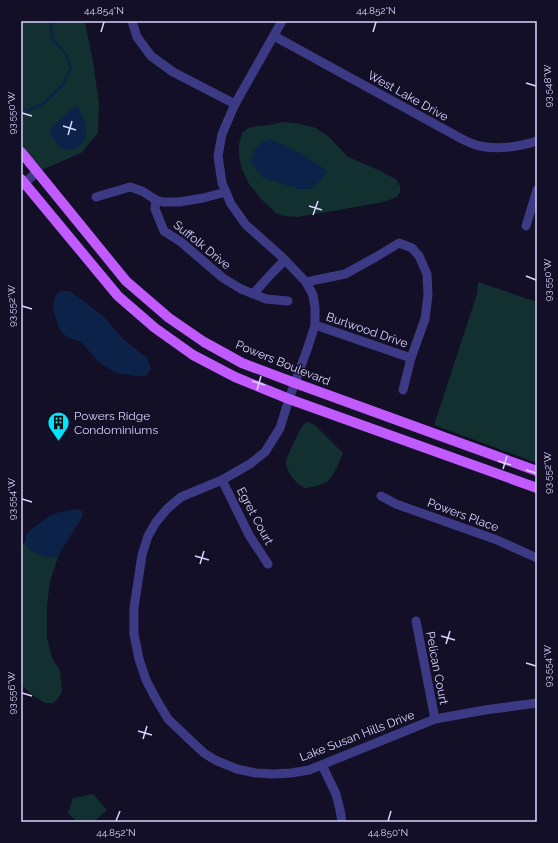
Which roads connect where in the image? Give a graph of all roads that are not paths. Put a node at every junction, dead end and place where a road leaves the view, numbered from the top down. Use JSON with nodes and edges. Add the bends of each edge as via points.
{"nodes":[{"id":1,"x":132,"y":21,"type":"edge"},
{"id":2,"x":282,"y":21,"type":"edge"},
{"id":3,"x":274,"y":36,"type":"junction"},
{"id":4,"x":235,"y":104,"type":"junction"},
{"id":5,"x":537,"y":141,"type":"edge"},
{"id":6,"x":21,"y":152,"type":"edge"},
{"id":7,"x":37,"y":172,"type":"junction"},
{"id":8,"x":22,"y":183,"type":"edge"},
{"id":9,"x":537,"y":190,"type":"edge"},
{"id":10,"x":226,"y":192,"type":"junction"},
{"id":11,"x":96,"y":196,"type":"dead end"},
{"id":12,"x":156,"y":200,"type":"junction"},
{"id":13,"x":526,"y":226,"type":"dead end"},
{"id":14,"x":285,"y":260,"type":"junction"},
{"id":15,"x":306,"y":282,"type":"junction"},
{"id":16,"x":253,"y":294,"type":"junction"},
{"id":17,"x":288,"y":302,"type":"dead end"},
{"id":18,"x":315,"y":325,"type":"junction"},
{"id":19,"x":411,"y":358,"type":"junction"},
{"id":20,"x":295,"y":383,"type":"junction"},
{"id":21,"x":403,"y":390,"type":"dead end"},
{"id":22,"x":289,"y":399,"type":"junction"},
{"id":23,"x":537,"y":471,"type":"edge"},
{"id":24,"x":222,"y":480,"type":"junction"},
{"id":25,"x":537,"y":488,"type":"edge"},
{"id":26,"x":381,"y":496,"type":"dead end"},
{"id":27,"x":537,"y":558,"type":"edge"},
{"id":28,"x":268,"y":564,"type":"dead end"},
{"id":29,"x":416,"y":621,"type":"dead end"},
{"id":30,"x":537,"y":703,"type":"edge"},
{"id":31,"x":435,"y":719,"type":"junction"},
{"id":32,"x":322,"y":765,"type":"junction"},
{"id":33,"x":342,"y":822,"type":"edge"}],
"edges":[{"from":1,"to":4,"type":"street","via":[[137,37],[151,56],[173,72]]},
{"from":2,"to":3,"type":"street","name":"Lake Susan Hills Drive"},
{"from":3,"to":4,"type":"street","name":"Lake Susan Hills Drive"},
{"from":3,"to":5,"type":"street","name":"West Lake Drive","via":[[479,146],[511,148]]},
{"from":4,"to":10,"type":"street","name":"Lake Susan Hills Drive","via":[[222,134],[218,156]]},
{"from":6,"to":7,"type":"main road","name":"Powers Boulevard"},
{"from":7,"to":8,"type":"street"},
{"from":7,"to":20,"type":"main road","name":"Powers Boulevard","via":[[126,281],[169,318],[204,342],[242,363]]},
{"from":8,"to":22,"type":"main road","via":[[118,296],[155,328],[193,355],[234,377]]},
{"from":9,"to":13,"type":"street"},
{"from":10,"to":12,"type":"street","via":[[179,202]]},
{"from":10,"to":14,"type":"street","name":"Lake Susan Hills Drive","via":[[246,225]]},
{"from":11,"to":12,"type":"street","via":[[130,187]]},
{"from":12,"to":16,"type":"street","name":"Suffolk Drive","via":[[155,209],[164,231],[223,278]]},
{"from":14,"to":15,"type":"street","name":"Lake Susan Hills Drive"},
{"from":14,"to":16,"type":"street"},
{"from":15,"to":18,"type":"street","name":"Lake Susan Hills Drive","via":[[313,295]]},
{"from":15,"to":19,"type":"street","via":[[345,274],[399,243],[412,248],[419,256],[427,274],[428,295],[425,319]]},
{"from":16,"to":17,"type":"street","name":"Suffolk Drive"},
{"from":18,"to":19,"type":"street","name":"Burlwood Drive"},
{"from":18,"to":20,"type":"street","name":"Lake Susan Hills Drive"},
{"from":19,"to":21,"type":"street"},
{"from":20,"to":22,"type":"street","name":"Lake Susan Hills Drive"},
{"from":20,"to":23,"type":"main road","name":"Powers Boulevard"},
{"from":22,"to":24,"type":"street","name":"Lake Susan Hills Drive","via":[[280,428],[265,452]]},
{"from":22,"to":25,"type":"main road"},
{"from":24,"to":28,"type":"street","name":"Egret Court","via":[[249,535]]},
{"from":24,"to":32,"type":"street","name":"Lake Susan Hills Drive","via":[[181,497],[167,509],[148,536],[142,555],[134,608],[134,634],[146,680],[168,719],[215,760],[237,769],[267,774],[291,773]]},
{"from":26,"to":27,"type":"street","name":"Powers Place"},
{"from":29,"to":31,"type":"street","name":"Pelican Court"},
{"from":30,"to":31,"type":"street","name":"Lake Susan Hills Drive"},
{"from":31,"to":32,"type":"street","name":"Lake Susan Hills Drive"},
{"from":32,"to":33,"type":"street","via":[[336,794]]}]}
